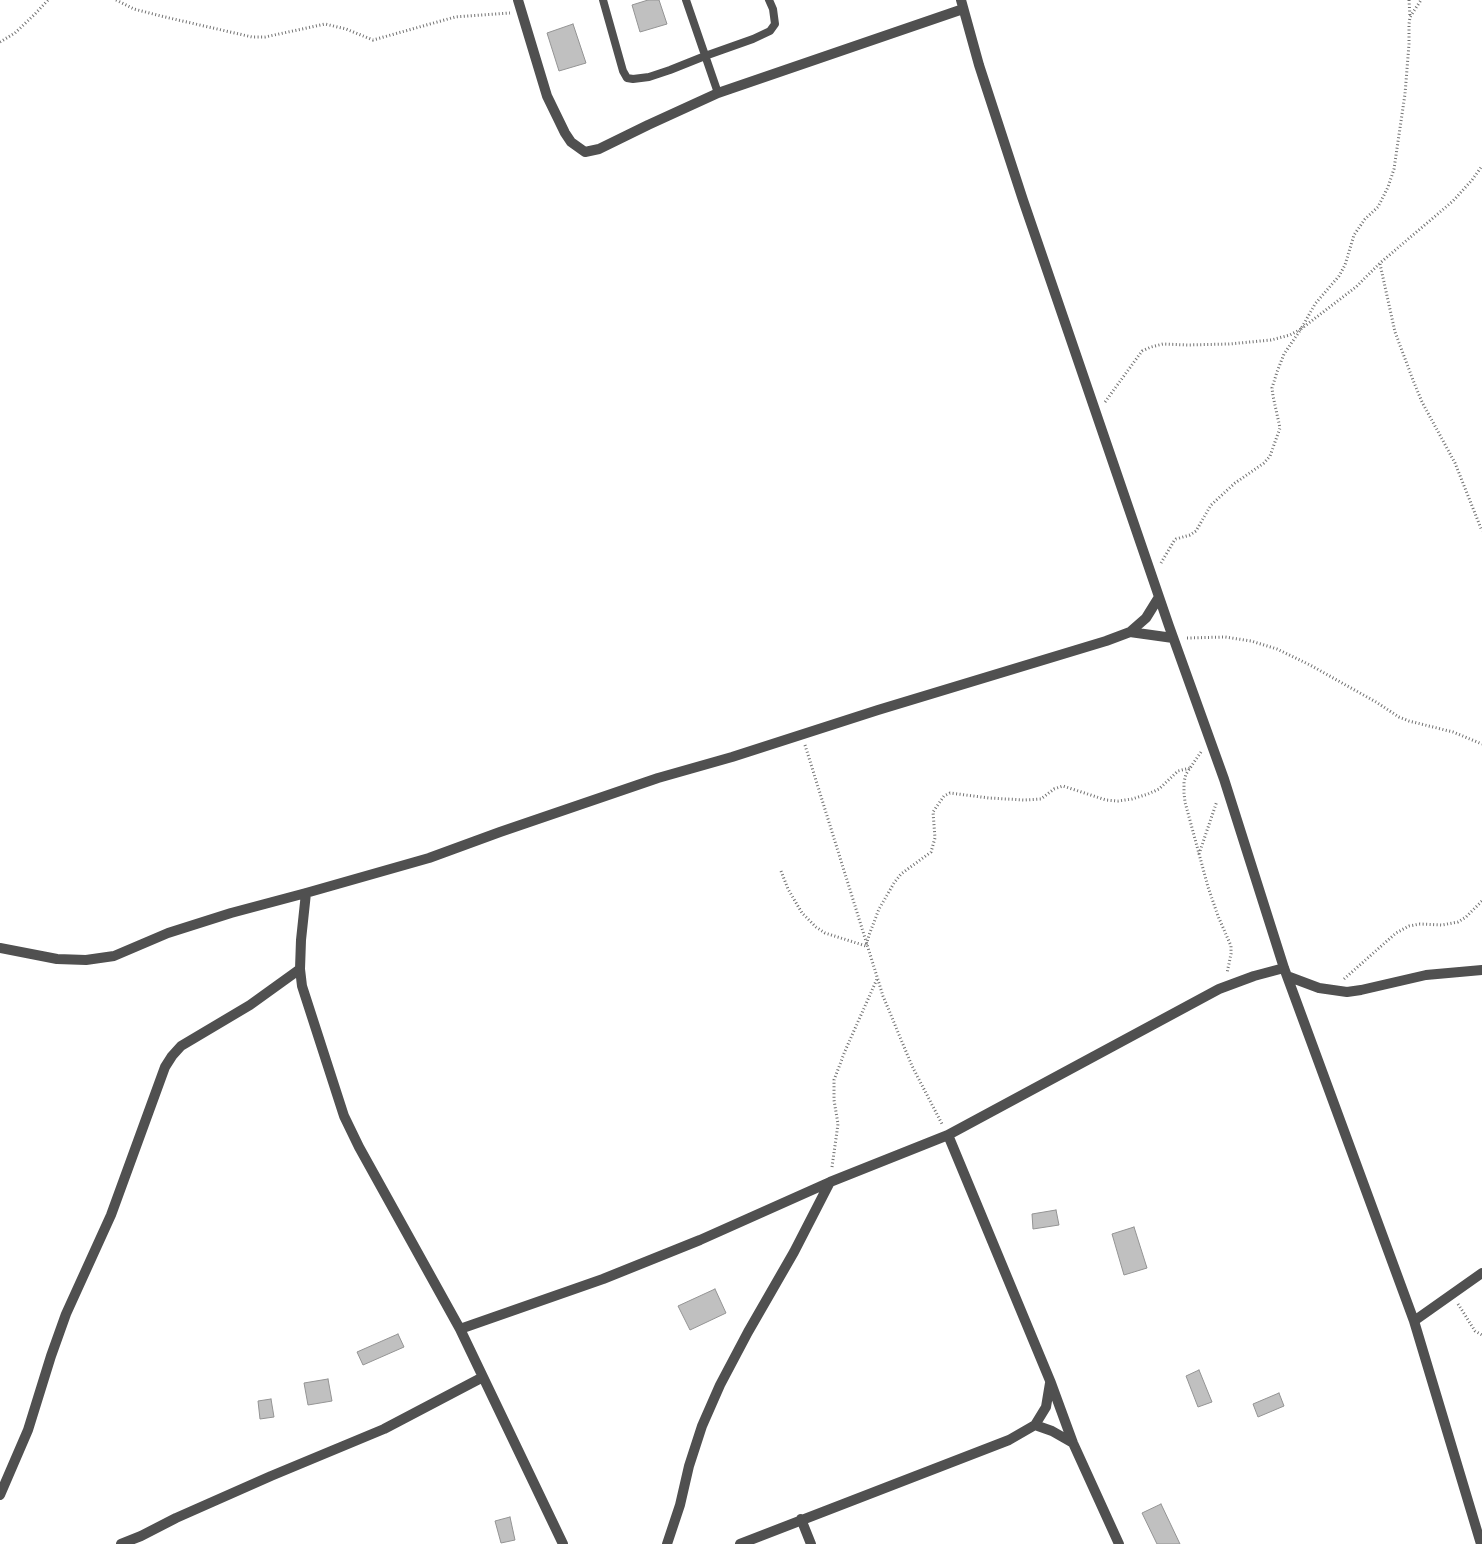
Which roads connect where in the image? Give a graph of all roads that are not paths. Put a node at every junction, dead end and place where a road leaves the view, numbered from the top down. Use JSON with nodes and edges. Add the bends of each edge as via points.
{"nodes":[{"id":1,"x":518,"y":0,"type":"edge"},
{"id":2,"x":603,"y":0,"type":"edge"},
{"id":3,"x":686,"y":0,"type":"edge"},
{"id":4,"x":769,"y":0,"type":"edge"},
{"id":5,"x":962,"y":5,"type":"edge"},
{"id":6,"x":705,"y":56,"type":"junction"},
{"id":7,"x":718,"y":94,"type":"junction"},
{"id":8,"x":1159,"y":597,"type":"junction"},
{"id":9,"x":1130,"y":632,"type":"junction"},
{"id":10,"x":1173,"y":638,"type":"junction"},
{"id":11,"x":306,"y":893,"type":"junction"},
{"id":12,"x":0,"y":948,"type":"edge"},
{"id":13,"x":300,"y":969,"type":"junction"},
{"id":14,"x":1482,"y":970,"type":"edge"},
{"id":15,"x":1285,"y":972,"type":"junction"},
{"id":16,"x":948,"y":1135,"type":"junction"},
{"id":17,"x":830,"y":1182,"type":"junction"},
{"id":18,"x":1482,"y":1273,"type":"edge"},
{"id":19,"x":1414,"y":1322,"type":"junction"},
{"id":20,"x":460,"y":1329,"type":"junction"},
{"id":21,"x":483,"y":1377,"type":"junction"},
{"id":22,"x":1051,"y":1383,"type":"junction"},
{"id":23,"x":1035,"y":1425,"type":"junction"},
{"id":24,"x":1073,"y":1443,"type":"junction"},
{"id":25,"x":0,"y":1495,"type":"edge"},
{"id":26,"x":801,"y":1520,"type":"junction"},
{"id":27,"x":121,"y":1544,"type":"edge"},
{"id":28,"x":563,"y":1544,"type":"edge"},
{"id":29,"x":667,"y":1544,"type":"edge"},
{"id":30,"x":740,"y":1544,"type":"edge"},
{"id":31,"x":811,"y":1544,"type":"edge"},
{"id":32,"x":1119,"y":1544,"type":"edge"},
{"id":33,"x":1481,"y":1544,"type":"edge"}],
"edges":[{"from":1,"to":7,"type":"street","via":[[547,96],[571,142],[585,152],[599,149]]},
{"from":2,"to":6,"type":"lane","via":[[627,78],[649,77]]},
{"from":3,"to":6,"type":"lane"},
{"from":4,"to":6,"type":"lane","via":[[775,24],[770,31]]},
{"from":5,"to":7,"type":"street"},
{"from":5,"to":8,"type":"street","via":[[1023,200]]},
{"from":6,"to":7,"type":"lane"},
{"from":8,"to":9,"type":"street","via":[[1146,618]]},
{"from":8,"to":10,"type":"street"},
{"from":9,"to":10,"type":"street"},
{"from":9,"to":11,"type":"street","via":[[658,778],[429,858]]},
{"from":10,"to":15,"type":"street","via":[[1224,779]]},
{"from":11,"to":12,"type":"street","via":[[177,930],[114,956],[86,960],[57,959]]},
{"from":11,"to":13,"type":"street"},
{"from":13,"to":20,"type":"street","via":[[302,986],[344,1116],[358,1147]]},
{"from":13,"to":25,"type":"street","via":[[250,1005],[181,1046],[165,1067],[111,1216],[66,1314],[28,1430]]},
{"from":14,"to":15,"type":"street","via":[[1426,975],[1347,992],[1318,988]]},
{"from":15,"to":16,"type":"street","via":[[1254,976],[1219,989]]},
{"from":15,"to":19,"type":"street"},
{"from":16,"to":17,"type":"street"},
{"from":16,"to":22,"type":"street"},
{"from":17,"to":20,"type":"street","via":[[603,1279]]},
{"from":17,"to":29,"type":"street","via":[[720,1385],[702,1426]]},
{"from":18,"to":19,"type":"street"},
{"from":19,"to":33,"type":"street"},
{"from":20,"to":21,"type":"street"},
{"from":21,"to":27,"type":"street","via":[[384,1428]]},
{"from":21,"to":28,"type":"street"},
{"from":22,"to":23,"type":"street","via":[[1046,1407]]},
{"from":22,"to":24,"type":"street"},
{"from":23,"to":24,"type":"street"},
{"from":23,"to":26,"type":"street","via":[[1009,1440]]},
{"from":24,"to":32,"type":"street"},
{"from":26,"to":30,"type":"street"},
{"from":26,"to":31,"type":"street"}]}
